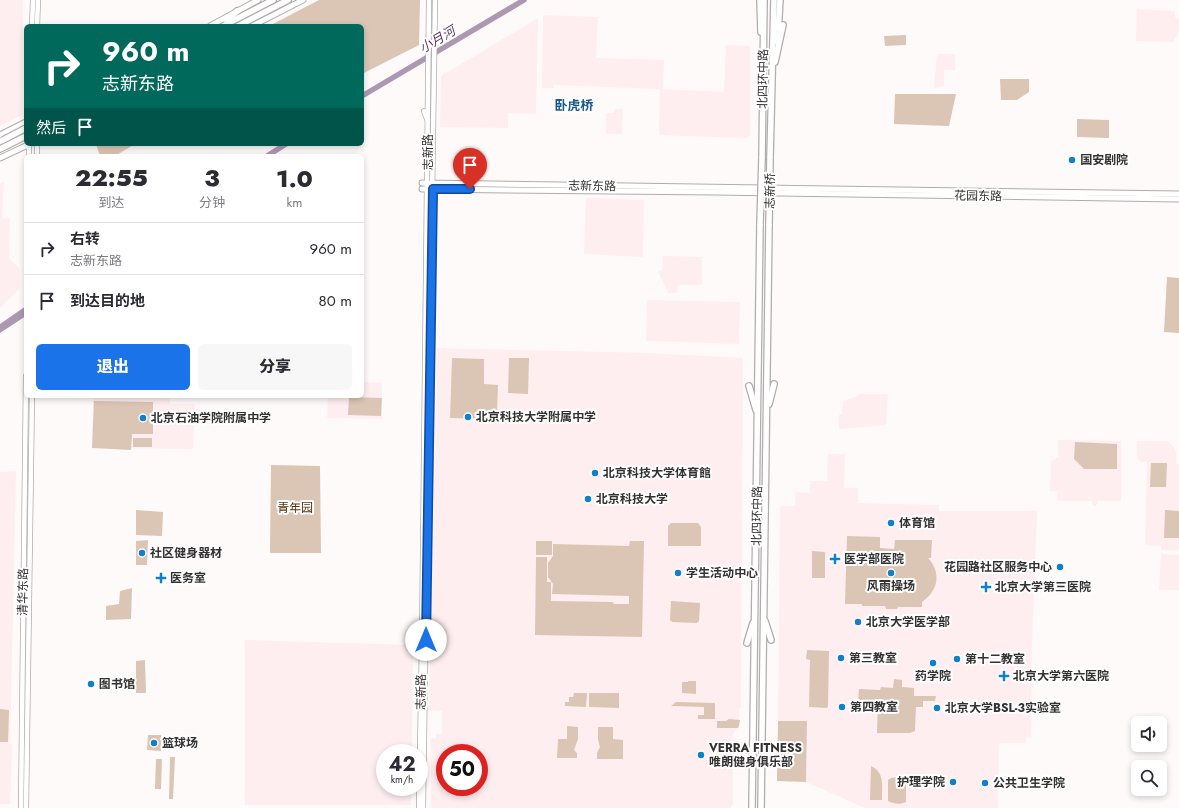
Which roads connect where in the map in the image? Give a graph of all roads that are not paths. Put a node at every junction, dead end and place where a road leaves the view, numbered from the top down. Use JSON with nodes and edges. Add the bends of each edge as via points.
{"nodes":[{"id":1,"x":33,"y":0,"type":"edge"},
{"id":2,"x":38,"y":0,"type":"edge"},
{"id":3,"x":258,"y":0,"type":"edge"},
{"id":4,"x":273,"y":0,"type":"edge"},
{"id":5,"x":288,"y":0,"type":"edge"},
{"id":6,"x":303,"y":0,"type":"edge"},
{"id":7,"x":429,"y":0,"type":"edge"},
{"id":8,"x":435,"y":0,"type":"edge"},
{"id":9,"x":760,"y":0,"type":"edge"},
{"id":10,"x":764,"y":0,"type":"edge"},
{"id":11,"x":774,"y":0,"type":"edge"},
{"id":12,"x":780,"y":0,"type":"edge"},
{"id":13,"x":237,"y":11,"type":"junction"},
{"id":14,"x":32,"y":24,"type":"edge"},
{"id":15,"x":37,"y":24,"type":"edge"},
{"id":16,"x":214,"y":24,"type":"edge"},
{"id":17,"x":224,"y":24,"type":"edge"},
{"id":18,"x":226,"y":24,"type":"edge"},
{"id":19,"x":242,"y":24,"type":"edge"},
{"id":20,"x":256,"y":24,"type":"edge"},
{"id":21,"x":783,"y":25,"type":"dead end"},
{"id":22,"x":773,"y":55,"type":"junction"},
{"id":23,"x":763,"y":66,"type":"junction"},
{"id":24,"x":428,"y":71,"type":"junction"},
{"id":25,"x":434,"y":72,"type":"junction"},
{"id":26,"x":772,"y":78,"type":"junction"},
{"id":27,"x":425,"y":82,"type":"dead end"},
{"id":28,"x":438,"y":86,"type":"dead end"},
{"id":29,"x":424,"y":111,"type":"dead end"},
{"id":30,"x":24,"y":123,"type":"edge"},
{"id":31,"x":428,"y":123,"type":"junction"},
{"id":32,"x":24,"y":129,"type":"edge"},
{"id":33,"x":7,"y":131,"type":"junction"},
{"id":34,"x":24,"y":137,"type":"edge"},
{"id":35,"x":1,"y":139,"type":"edge"},
{"id":36,"x":25,"y":146,"type":"edge"},
{"id":37,"x":0,"y":149,"type":"edge"},
{"id":38,"x":16,"y":150,"type":"junction"},
{"id":39,"x":0,"y":158,"type":"edge"},
{"id":40,"x":762,"y":158,"type":"joint"},
{"id":41,"x":770,"y":158,"type":"joint"},
{"id":42,"x":428,"y":186,"type":"junction"},
{"id":43,"x":778,"y":191,"type":"joint"},
{"id":44,"x":1179,"y":194,"type":"edge"},
{"id":45,"x":1048,"y":195,"type":"junction"},
{"id":46,"x":1179,"y":199,"type":"edge"},
{"id":47,"x":760,"y":224,"type":"joint"},
{"id":48,"x":769,"y":224,"type":"joint"},
{"id":49,"x":428,"y":345,"type":"junction"},
{"id":50,"x":774,"y":384,"type":"dead end"},
{"id":51,"x":750,"y":386,"type":"dead end"},
{"id":52,"x":25,"y":398,"type":"edge"},
{"id":53,"x":32,"y":398,"type":"edge"},
{"id":54,"x":766,"y":416,"type":"junction"},
{"id":55,"x":758,"y":417,"type":"junction"},
{"id":56,"x":24,"y":462,"type":"junction"},
{"id":57,"x":31,"y":462,"type":"junction"},
{"id":58,"x":755,"y":617,"type":"junction"},
{"id":59,"x":763,"y":617,"type":"junction"},
{"id":60,"x":771,"y":640,"type":"dead end"},
{"id":61,"x":747,"y":643,"type":"dead end"},
{"id":62,"x":21,"y":808,"type":"edge"},
{"id":63,"x":26,"y":808,"type":"edge"},
{"id":64,"x":419,"y":808,"type":"edge"},
{"id":65,"x":424,"y":808,"type":"edge"},
{"id":66,"x":752,"y":808,"type":"edge"},
{"id":67,"x":761,"y":808,"type":"edge"}],
"edges":[{"from":1,"to":14,"type":"main road","via":[[30,6]]},
{"from":2,"to":15,"type":"main road"},
{"from":3,"to":13,"type":"main road"},
{"from":4,"to":18,"type":"highway"},
{"from":5,"to":19,"type":"highway"},
{"from":6,"to":20,"type":"main road"},
{"from":7,"to":24,"type":"main road"},
{"from":8,"to":25,"type":"main road","name":"志新路"},
{"from":9,"to":23,"type":"highway"},
{"from":10,"to":23,"type":"highway","name":"北四环中路"},
{"from":11,"to":22,"type":"highway","name":"北四环中路"},
{"from":12,"to":22,"type":"highway","via":[[778,32]]},
{"from":13,"to":16,"type":"main road"},
{"from":13,"to":17,"type":"highway"},
{"from":21,"to":26,"type":"highway"},
{"from":22,"to":26,"type":"highway","name":"北四环中路"},
{"from":23,"to":40,"type":"highway","name":"北四环中路"},
{"from":24,"to":27,"type":"main road"},
{"from":24,"to":31,"type":"main road","name":"志新路"},
{"from":25,"to":28,"type":"main road"},
{"from":25,"to":42,"type":"main road","name":"志新路"},
{"from":26,"to":41,"type":"highway","name":"北四环中路"},
{"from":29,"to":31,"type":"main road"},
{"from":30,"to":33,"type":"main road"},
{"from":31,"to":42,"type":"main road","name":"志新路"},
{"from":32,"to":35,"type":"highway","bridge":true},
{"from":33,"to":35,"type":"main road"},
{"from":33,"to":38,"type":"main road"},
{"from":34,"to":37,"type":"highway","bridge":true},
{"from":36,"to":38,"type":"main road"},
{"from":38,"to":39,"type":"main road"},
{"from":40,"to":47,"type":"highway","name":"志新桥","bridge":true},
{"from":41,"to":48,"type":"highway","name":"志新桥","bridge":true},
{"from":42,"to":43,"type":"main road","name":"志新东路"},
{"from":42,"to":49,"type":"main road","name":"志新路"},
{"from":43,"to":45,"type":"main road","name":"花园东路"},
{"from":44,"to":45,"type":"main road","name":"花园东路"},
{"from":45,"to":46,"type":"main road","name":"花园东路"},
{"from":47,"to":55,"type":"highway","name":"北四环中路"},
{"from":48,"to":54,"type":"highway","name":"北四环中路"},
{"from":49,"to":64,"type":"main road","name":"志新路"},
{"from":49,"to":65,"type":"main road","name":"志新路"},
{"from":50,"to":54,"type":"highway"},
{"from":51,"to":55,"type":"highway"},
{"from":52,"to":56,"type":"main road","name":"清华东路"},
{"from":53,"to":57,"type":"main road","name":"清华东路"},
{"from":54,"to":59,"type":"highway","name":"北四环中路"},
{"from":55,"to":58,"type":"highway","name":"北四环中路"},
{"from":56,"to":57,"type":"main road"},
{"from":56,"to":62,"type":"main road","name":"清华东路"},
{"from":57,"to":63,"type":"main road","name":"清华东路"},
{"from":58,"to":61,"type":"highway"},
{"from":58,"to":66,"type":"highway","name":"北四环中路"},
{"from":59,"to":60,"type":"highway"},
{"from":59,"to":67,"type":"highway","name":"北四环中路"}]}
